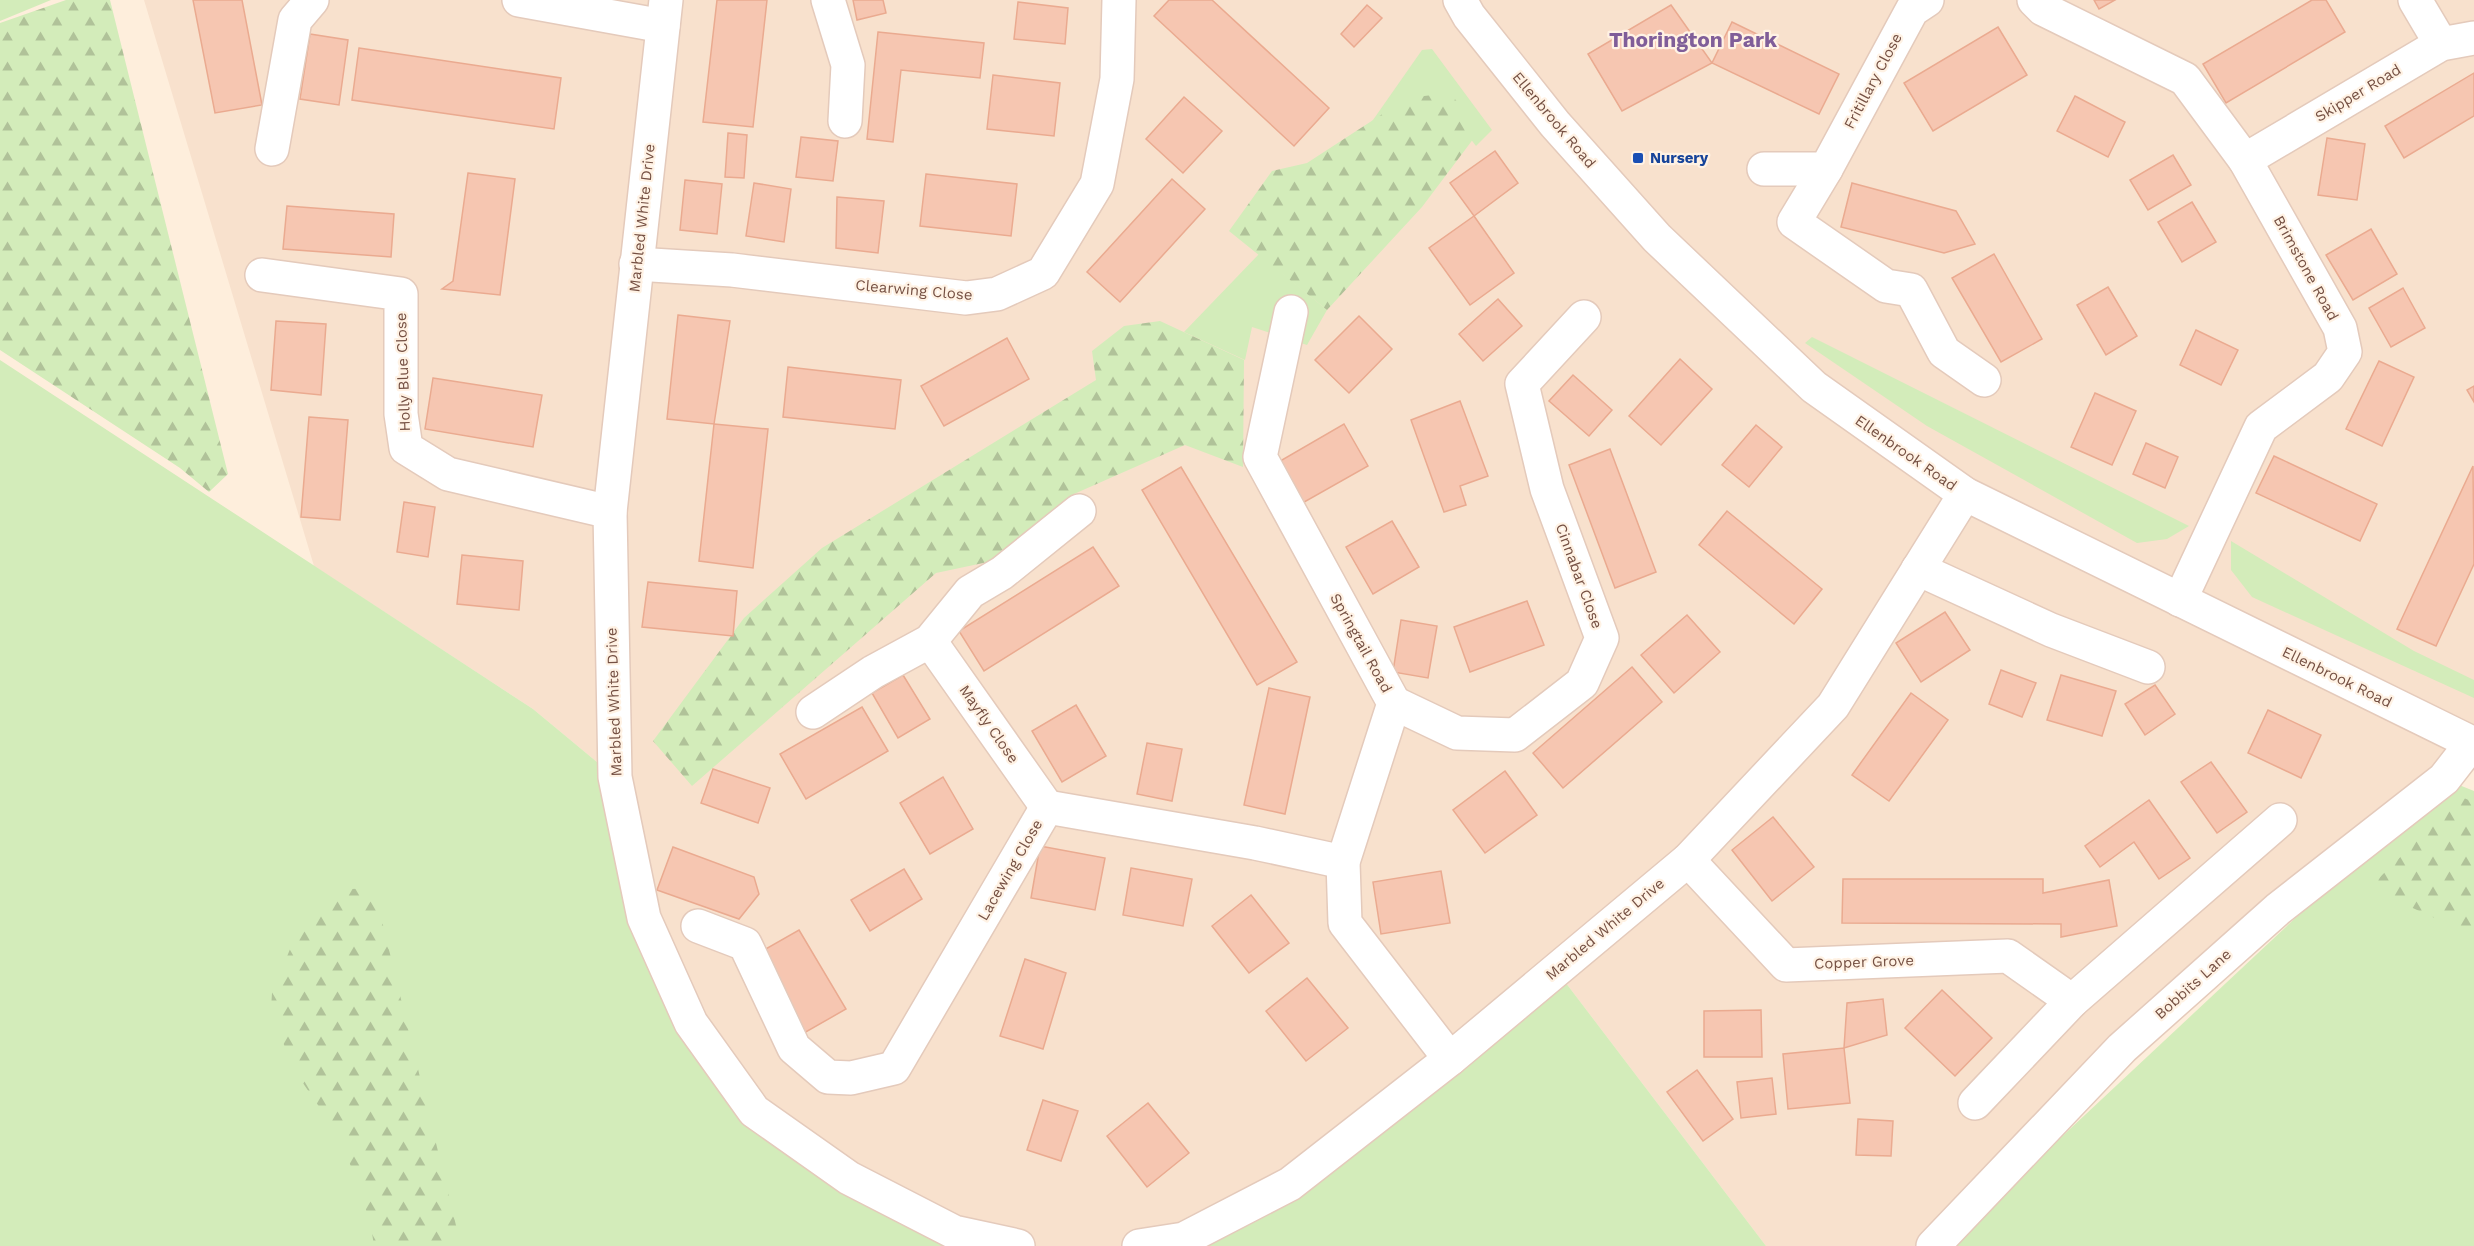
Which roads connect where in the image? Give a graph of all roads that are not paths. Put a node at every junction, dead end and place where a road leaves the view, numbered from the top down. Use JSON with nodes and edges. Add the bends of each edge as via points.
{"nodes":[{"id":1,"x":312,"y":0,"type":"edge"},
{"id":2,"x":519,"y":0,"type":"edge"},
{"id":3,"x":828,"y":0,"type":"edge"},
{"id":4,"x":1119,"y":0,"type":"edge"},
{"id":5,"x":1460,"y":0,"type":"edge"},
{"id":6,"x":1927,"y":0,"type":"edge"},
{"id":7,"x":2034,"y":0,"type":"edge"},
{"id":8,"x":2415,"y":0,"type":"edge"},
{"id":9,"x":665,"y":13,"type":"edge"},
{"id":10,"x":2474,"y":38,"type":"edge"},
{"id":11,"x":2441,"y":44,"type":"junction"},
{"id":12,"x":845,"y":122,"type":"dead end"},
{"id":13,"x":272,"y":149,"type":"dead end"},
{"id":14,"x":2246,"y":160,"type":"junction"},
{"id":15,"x":1764,"y":169,"type":"dead end"},
{"id":16,"x":1826,"y":169,"type":"junction"},
{"id":17,"x":636,"y":264,"type":"junction"},
{"id":18,"x":262,"y":275,"type":"dead end"},
{"id":19,"x":1291,"y":312,"type":"dead end"},
{"id":20,"x":1584,"y":317,"type":"dead end"},
{"id":21,"x":1984,"y":380,"type":"dead end"},
{"id":22,"x":1965,"y":494,"type":"junction"},
{"id":23,"x":1079,"y":511,"type":"dead end"},
{"id":24,"x":610,"y":512,"type":"junction"},
{"id":25,"x":1918,"y":569,"type":"junction"},
{"id":26,"x":2180,"y":600,"type":"junction"},
{"id":27,"x":930,"y":640,"type":"junction"},
{"id":28,"x":2148,"y":667,"type":"dead end"},
{"id":29,"x":1394,"y":703,"type":"junction"},
{"id":30,"x":813,"y":712,"type":"dead end"},
{"id":31,"x":2473,"y":744,"type":"edge"},
{"id":32,"x":1047,"y":807,"type":"junction"},
{"id":33,"x":2280,"y":820,"type":"dead end"},
{"id":34,"x":1688,"y":860,"type":"junction"},
{"id":35,"x":1343,"y":862,"type":"junction"},
{"id":36,"x":698,"y":926,"type":"dead end"},
{"id":37,"x":2072,"y":1001,"type":"junction"},
{"id":38,"x":1450,"y":1059,"type":"junction"},
{"id":39,"x":1975,"y":1103,"type":"dead end"},
{"id":40,"x":1018,"y":1246,"type":"edge"},
{"id":41,"x":1139,"y":1246,"type":"edge"},
{"id":42,"x":1934,"y":1246,"type":"edge"}],
"edges":[{"from":1,"to":13,"type":"street","via":[[295,20]]},
{"from":2,"to":9,"type":"street"},
{"from":3,"to":12,"type":"street","via":[[848,65]]},
{"from":4,"to":17,"type":"street","name":"Clearwing Close","via":[[1117,79],[1097,184],[1043,273],[997,294],[966,298],[732,270]]},
{"from":5,"to":22,"type":"street","name":"Ellenbrook Road","via":[[1555,124],[1687,268],[1814,387]]},
{"from":6,"to":16,"type":"street","name":"Fritillary Close","via":[[1912,10]]},
{"from":7,"to":14,"type":"street","name":"Brimstone Road","via":[[2043,9],[2185,79]]},
{"from":8,"to":11,"type":"street"},
{"from":9,"to":17,"type":"street","name":"Marbled White Drive"},
{"from":10,"to":11,"type":"street","name":"Skipper Road"},
{"from":11,"to":14,"type":"street","name":"Skipper Road"},
{"from":14,"to":26,"type":"street","name":"Brimstone Road","via":[[2340,328],[2344,352],[2328,377],[2261,428]]},
{"from":15,"to":16,"type":"street"},
{"from":16,"to":21,"type":"street","name":"Fritillary Close","via":[[1794,222],[1886,286],[1911,290],[1944,352]]},
{"from":17,"to":24,"type":"street","name":"Marbled White Drive"},
{"from":18,"to":24,"type":"street","name":"Holly Blue Close","via":[[401,294],[401,414],[406,448],[448,474]]},
{"from":19,"to":29,"type":"street","name":"Springtail Road","via":[[1260,457]]},
{"from":20,"to":29,"type":"street","name":"Cinnabar Close","via":[[1522,384],[1547,489],[1602,638],[1582,683],[1515,735],[1456,733]]},
{"from":22,"to":25,"type":"street","name":"Marbled White Drive"},
{"from":22,"to":26,"type":"street","name":"Ellenbrook Road"},
{"from":23,"to":27,"type":"street","via":[[1002,573],[970,592]]},
{"from":24,"to":40,"type":"street","name":"Marbled White Drive","via":[[615,777],[644,918],[691,1023],[754,1111],[849,1178],[954,1232]]},
{"from":25,"to":28,"type":"street","via":[[2040,625]]},
{"from":25,"to":34,"type":"street","name":"Marbled White Drive","via":[[1833,706]]},
{"from":26,"to":31,"type":"street","name":"Ellenbrook Road"},
{"from":27,"to":30,"type":"street"},
{"from":27,"to":32,"type":"street","name":"Mayfly Close"},
{"from":29,"to":35,"type":"street","name":"Springtail Road"},
{"from":31,"to":42,"type":"street","name":"Bobbits Lane","via":[[2444,779],[2278,909],[2122,1048]]},
{"from":32,"to":35,"type":"street","name":"Lacewing Close"},
{"from":32,"to":36,"type":"street","name":"Lacewing Close","via":[[894,1068],[851,1078],[828,1077],[795,1048],[746,944]]},
{"from":33,"to":37,"type":"street"},
{"from":34,"to":37,"type":"street","name":"Copper Grove","via":[[1786,966],[2008,956]]},
{"from":34,"to":38,"type":"street","name":"Marbled White Drive"},
{"from":35,"to":38,"type":"street","name":"Springtail Road","via":[[1345,923]]},
{"from":37,"to":39,"type":"street"},
{"from":38,"to":41,"type":"street","name":"Marbled White Drive","via":[[1290,1184],[1184,1239]]}]}
